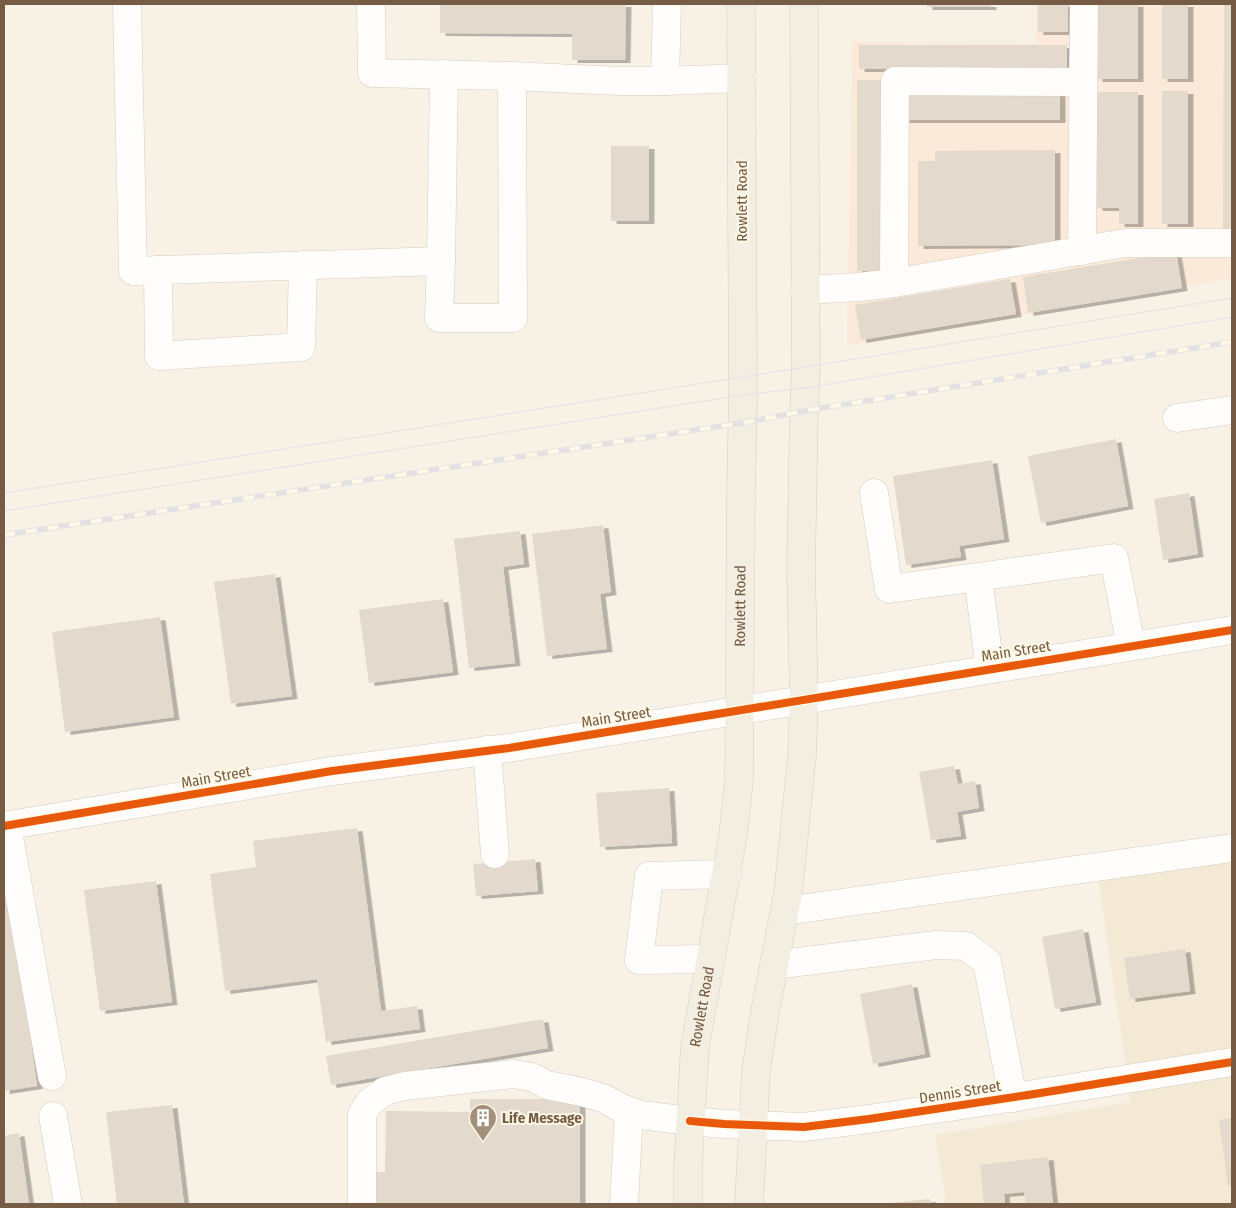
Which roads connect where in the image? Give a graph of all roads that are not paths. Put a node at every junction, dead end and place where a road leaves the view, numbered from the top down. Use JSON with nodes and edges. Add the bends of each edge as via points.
{"nodes":[{"id":1,"x":127,"y":4,"type":"edge"},
{"id":2,"x":371,"y":4,"type":"edge"},
{"id":3,"x":667,"y":4,"type":"edge"},
{"id":4,"x":741,"y":4,"type":"edge"},
{"id":5,"x":804,"y":4,"type":"edge"},
{"id":6,"x":1084,"y":4,"type":"edge"},
{"id":7,"x":444,"y":74,"type":"junction"},
{"id":8,"x":512,"y":76,"type":"junction"},
{"id":9,"x":742,"y":78,"type":"junction"},
{"id":10,"x":665,"y":80,"type":"junction"},
{"id":11,"x":1083,"y":82,"type":"junction"},
{"id":12,"x":1232,"y":243,"type":"edge"},
{"id":13,"x":1082,"y":251,"type":"junction"},
{"id":14,"x":441,"y":261,"type":"junction"},
{"id":15,"x":303,"y":265,"type":"junction"},
{"id":16,"x":158,"y":270,"type":"junction"},
{"id":17,"x":894,"y":283,"type":"junction"},
{"id":18,"x":805,"y":290,"type":"junction"},
{"id":19,"x":1232,"y":410,"type":"edge"},
{"id":20,"x":1177,"y":418,"type":"dead end"},
{"id":21,"x":874,"y":494,"type":"dead end"},
{"id":22,"x":978,"y":577,"type":"junction"},
{"id":23,"x":1232,"y":630,"type":"edge"},
{"id":24,"x":1131,"y":646,"type":"junction"},
{"id":25,"x":990,"y":669,"type":"junction"},
{"id":26,"x":804,"y":699,"type":"junction"},
{"id":27,"x":739,"y":711,"type":"junction"},
{"id":28,"x":488,"y":750,"type":"junction"},
{"id":29,"x":5,"y":826,"type":"edge"},
{"id":30,"x":1232,"y":848,"type":"edge"},
{"id":31,"x":495,"y":854,"type":"dead end"},
{"id":32,"x":727,"y":874,"type":"junction"},
{"id":33,"x":784,"y":911,"type":"junction"},
{"id":34,"x":711,"y":959,"type":"junction"},
{"id":35,"x":774,"y":965,"type":"junction"},
{"id":36,"x":1232,"y":1062,"type":"edge"},
{"id":37,"x":52,"y":1076,"type":"dead end"},
{"id":38,"x":1013,"y":1098,"type":"junction"},
{"id":39,"x":629,"y":1111,"type":"junction"},
{"id":40,"x":53,"y":1116,"type":"dead end"},
{"id":41,"x":690,"y":1121,"type":"junction"},
{"id":42,"x":754,"y":1125,"type":"junction"},
{"id":43,"x":68,"y":1204,"type":"edge"},
{"id":44,"x":362,"y":1204,"type":"edge"},
{"id":45,"x":624,"y":1204,"type":"edge"},
{"id":46,"x":688,"y":1204,"type":"edge"},
{"id":47,"x":750,"y":1204,"type":"edge"}],
"edges":[{"from":1,"to":16,"type":"street","via":[[133,271]]},
{"from":2,"to":7,"type":"street","via":[[372,73]]},
{"from":3,"to":10,"type":"street"},
{"from":4,"to":9,"type":"main road","name":"Rowlett Road"},
{"from":5,"to":18,"type":"main road"},
{"from":6,"to":11,"type":"street"},
{"from":7,"to":8,"type":"street"},
{"from":7,"to":14,"type":"street"},
{"from":8,"to":10,"type":"street"},
{"from":8,"to":14,"type":"street","via":[[513,318],[439,318]]},
{"from":9,"to":10,"type":"street"},
{"from":9,"to":27,"type":"main road","name":"Rowlett Road","via":[[743,396]]},
{"from":11,"to":13,"type":"street"},
{"from":11,"to":17,"type":"street","via":[[895,81]]},
{"from":12,"to":13,"type":"street","via":[[1125,243]]},
{"from":13,"to":17,"type":"street"},
{"from":14,"to":15,"type":"street"},
{"from":15,"to":16,"type":"street"},
{"from":15,"to":16,"type":"street","via":[[302,347],[159,356]]},
{"from":17,"to":18,"type":"street"},
{"from":18,"to":26,"type":"main road","via":[[801,569]]},
{"from":19,"to":20,"type":"street"},
{"from":21,"to":22,"type":"street","via":[[889,589]]},
{"from":22,"to":24,"type":"street","via":[[1114,558]]},
{"from":22,"to":25,"type":"street"},
{"from":23,"to":24,"type":"street","name":"Main Street"},
{"from":24,"to":25,"type":"street","name":"Main Street"},
{"from":25,"to":26,"type":"street","name":"Main Street"},
{"from":26,"to":27,"type":"street","name":"Main Street"},
{"from":26,"to":33,"type":"main road","via":[[799,796]]},
{"from":27,"to":28,"type":"street","name":"Main Street"},
{"from":27,"to":32,"type":"main road","name":"Rowlett Road","via":[[739,781]]},
{"from":28,"to":29,"type":"street","name":"Main Street","via":[[332,771]]},
{"from":28,"to":31,"type":"street"},
{"from":29,"to":37,"type":"street"},
{"from":30,"to":33,"type":"street"},
{"from":32,"to":34,"type":"main road","name":"Rowlett Road"},
{"from":32,"to":34,"type":"street","via":[[650,876],[639,960]]},
{"from":33,"to":35,"type":"main road"},
{"from":34,"to":41,"type":"main road","name":"Rowlett Road","via":[[695,1046]]},
{"from":35,"to":38,"type":"street","via":[[936,945],[966,946],[987,962]]},
{"from":35,"to":42,"type":"main road","via":[[756,1071]]},
{"from":36,"to":38,"type":"street","name":"Dennis Street"},
{"from":38,"to":42,"type":"street","name":"Dennis Street","via":[[804,1127]]},
{"from":39,"to":41,"type":"street","name":"Dennis Street"},
{"from":39,"to":44,"type":"street","name":"Dennis Street","via":[[603,1098],[514,1074],[405,1086],[385,1092],[369,1103],[362,1114]]},
{"from":39,"to":45,"type":"street"},
{"from":40,"to":43,"type":"street"},
{"from":41,"to":42,"type":"street","name":"Dennis Street"},
{"from":41,"to":46,"type":"main road","name":"Rowlett Road"},
{"from":42,"to":47,"type":"main road"}]}
